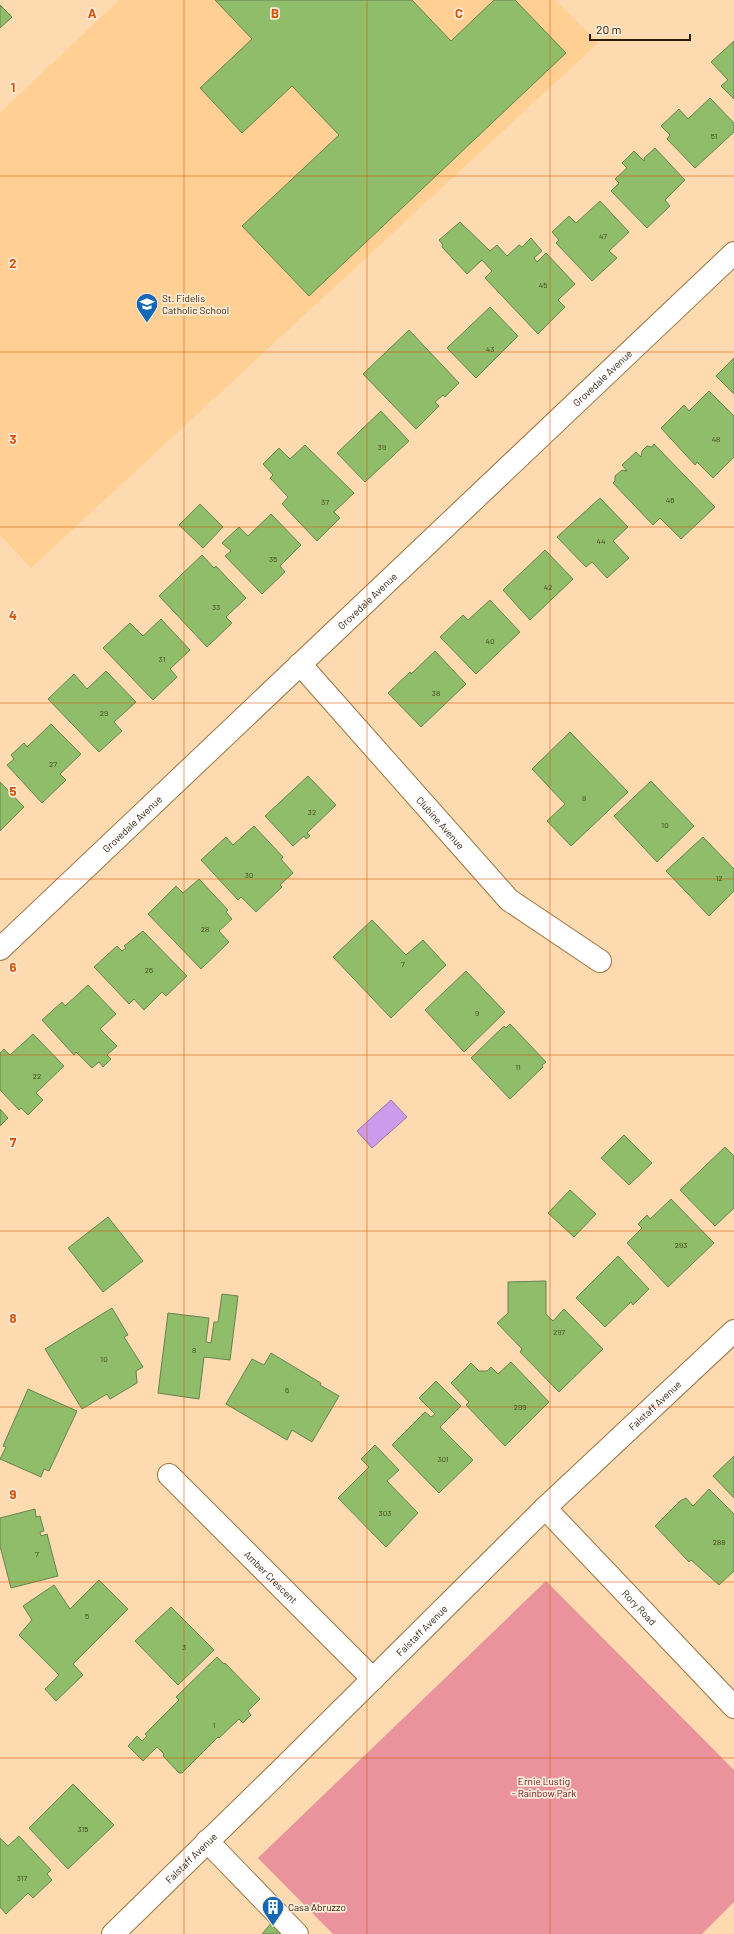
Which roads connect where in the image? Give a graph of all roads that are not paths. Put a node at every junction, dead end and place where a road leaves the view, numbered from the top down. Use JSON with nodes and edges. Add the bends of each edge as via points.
{"nodes":[{"id":1,"x":734,"y":253,"type":"edge"},
{"id":2,"x":300,"y":664,"type":"junction"},
{"id":3,"x":0,"y":949,"type":"edge"},
{"id":4,"x":600,"y":961,"type":"dead end"},
{"id":5,"x":734,"y":1331,"type":"edge"},
{"id":6,"x":169,"y":1474,"type":"dead end"},
{"id":7,"x":545,"y":1508,"type":"junction"},
{"id":8,"x":373,"y":1679,"type":"junction"},
{"id":9,"x":734,"y":1707,"type":"edge"},
{"id":10,"x":207,"y":1841,"type":"junction"},
{"id":11,"x":113,"y":1934,"type":"edge"},
{"id":12,"x":297,"y":1934,"type":"edge"}],
"edges":[{"from":1,"to":2,"type":"street","name":"Grovedale Avenue"},
{"from":2,"to":3,"type":"street","name":"Grovedale Avenue"},
{"from":2,"to":4,"type":"street","name":"Clubine Avenue","via":[[509,900]]},
{"from":5,"to":7,"type":"street","name":"Falstaff Avenue"},
{"from":6,"to":8,"type":"street","name":"Amber Crescent"},
{"from":7,"to":8,"type":"street","name":"Falstaff Avenue"},
{"from":7,"to":9,"type":"street","name":"Rory Road"},
{"from":8,"to":10,"type":"street","name":"Falstaff Avenue"},
{"from":10,"to":11,"type":"street","name":"Falstaff Avenue"},
{"from":10,"to":12,"type":"street"}]}
